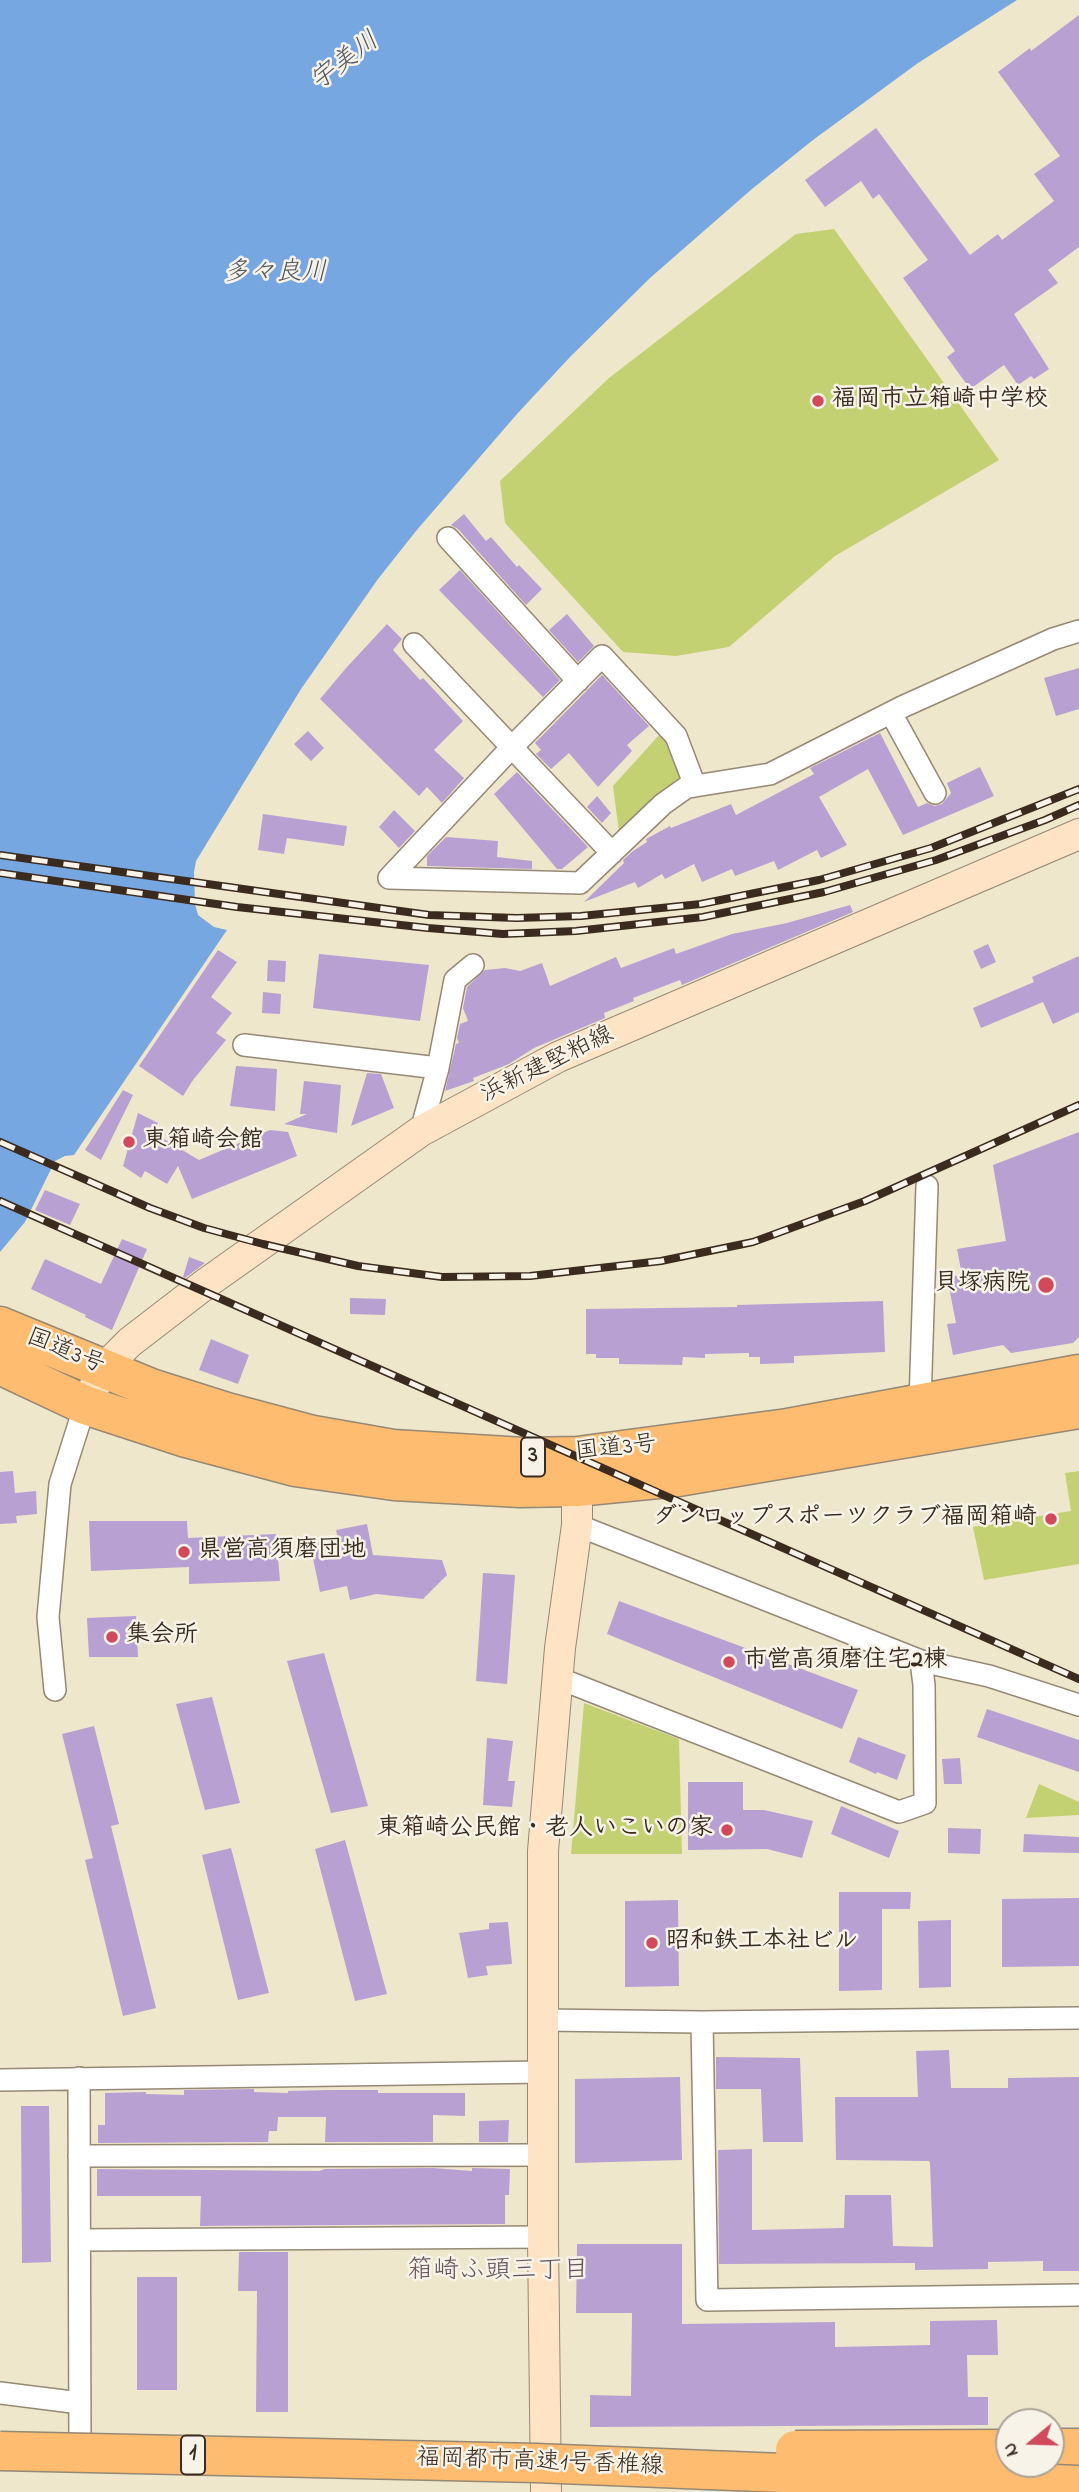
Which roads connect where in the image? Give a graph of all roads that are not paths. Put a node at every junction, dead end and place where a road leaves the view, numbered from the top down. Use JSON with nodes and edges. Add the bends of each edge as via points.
{"nodes":[{"id":1,"x":448,"y":537,"type":"dead end"},
{"id":2,"x":1079,"y":631,"type":"edge"},
{"id":3,"x":414,"y":644,"type":"dead end"},
{"id":4,"x":578,"y":681,"type":"junction"},
{"id":5,"x":891,"y":713,"type":"junction"},
{"id":6,"x":512,"y":747,"type":"junction"},
{"id":7,"x":695,"y":786,"type":"junction"},
{"id":8,"x":935,"y":793,"type":"dead end"},
{"id":9,"x":1079,"y":834,"type":"edge"},
{"id":10,"x":612,"y":853,"type":"junction"},
{"id":11,"x":473,"y":965,"type":"dead end"},
{"id":12,"x":244,"y":1045,"type":"dead end"},
{"id":13,"x":438,"y":1068,"type":"junction"},
{"id":14,"x":421,"y":1131,"type":"junction"},
{"id":15,"x":927,"y":1186,"type":"dead end"},
{"id":16,"x":0,"y":1326,"type":"edge"},
{"id":17,"x":0,"y":1365,"type":"edge"},
{"id":18,"x":104,"y":1368,"type":"junction"},
{"id":19,"x":1079,"y":1374,"type":"edge"},
{"id":20,"x":920,"y":1403,"type":"junction"},
{"id":21,"x":85,"y":1405,"type":"junction"},
{"id":22,"x":1079,"y":1409,"type":"edge"},
{"id":23,"x":577,"y":1471,"type":"junction"},
{"id":24,"x":577,"y":1525,"type":"junction"},
{"id":25,"x":921,"y":1661,"type":"junction"},
{"id":26,"x":558,"y":1678,"type":"junction"},
{"id":27,"x":55,"y":1690,"type":"dead end"},
{"id":28,"x":1079,"y":1705,"type":"edge"},
{"id":29,"x":1079,"y":2018,"type":"edge"},
{"id":30,"x":543,"y":2020,"type":"junction"},
{"id":31,"x":702,"y":2022,"type":"junction"},
{"id":32,"x":543,"y":2072,"type":"junction"},
{"id":33,"x":79,"y":2078,"type":"junction"},
{"id":34,"x":0,"y":2080,"type":"edge"},
{"id":35,"x":543,"y":2155,"type":"junction"},
{"id":36,"x":79,"y":2156,"type":"junction"},
{"id":37,"x":542,"y":2236,"type":"junction"},
{"id":38,"x":79,"y":2240,"type":"junction"},
{"id":39,"x":1079,"y":2295,"type":"edge"},
{"id":40,"x":0,"y":2393,"type":"edge"},
{"id":41,"x":80,"y":2403,"type":"junction"},
{"id":42,"x":995,"y":2449,"type":"edge"},
{"id":43,"x":0,"y":2451,"type":"edge"},
{"id":44,"x":387,"y":2459,"type":"junction"},
{"id":45,"x":0,"y":2462,"type":"edge"},
{"id":46,"x":80,"y":2464,"type":"junction"},
{"id":47,"x":1079,"y":2471,"type":"edge"},
{"id":48,"x":546,"y":2482,"type":"edge"},
{"id":49,"x":1079,"y":2485,"type":"edge"},
{"id":50,"x":712,"y":2492,"type":"edge"}],
"edges":[{"from":1,"to":4,"type":"street"},
{"from":2,"to":5,"type":"street"},
{"from":3,"to":6,"type":"street"},
{"from":4,"to":6,"type":"street"},
{"from":4,"to":7,"type":"street","via":[[603,656],[676,736]]},
{"from":5,"to":7,"type":"street","via":[[770,774]]},
{"from":5,"to":8,"type":"street"},
{"from":6,"to":10,"type":"street"},
{"from":6,"to":10,"type":"street","via":[[388,878],[579,883]]},
{"from":7,"to":10,"type":"street","via":[[663,804]]},
{"from":9,"to":14,"type":"street","name":"浜新建堅粕線","via":[[558,1057]]},
{"from":11,"to":13,"type":"street","via":[[455,980]]},
{"from":12,"to":13,"type":"street"},
{"from":13,"to":14,"type":"street"},
{"from":14,"to":18,"type":"street","name":"浜新建堅粕線","via":[[208,1282]]},
{"from":15,"to":20,"type":"street"},
{"from":16,"to":18,"type":"highway","name":"国道3号","number":"3"},
{"from":17,"to":21,"type":"highway","name":"国道3号","number":"3"},
{"from":18,"to":21,"type":"street","name":"浜新建堅粕線"},
{"from":18,"to":23,"type":"highway","name":"国道3号","number":"3","via":[[227,1412],[326,1437],[393,1449],[523,1457]]},
{"from":19,"to":20,"type":"highway","name":"国道3号","number":"3"},
{"from":20,"to":23,"type":"highway","name":"国道3号","number":"3"},
{"from":21,"to":23,"type":"highway","name":"国道3号","number":"3","via":[[295,1467],[394,1481],[520,1488]]},
{"from":21,"to":27,"type":"street","via":[[60,1484],[48,1617]]},
{"from":22,"to":23,"type":"highway","name":"国道3号","number":"3","via":[[678,1477]]},
{"from":23,"to":24,"type":"street"},
{"from":24,"to":25,"type":"street"},
{"from":24,"to":26,"type":"street"},
{"from":25,"to":26,"type":"street","via":[[925,1803],[899,1812]]},
{"from":25,"to":28,"type":"street","via":[[989,1676]]},
{"from":26,"to":30,"type":"street","via":[[543,1851]]},
{"from":29,"to":31,"type":"street"},
{"from":30,"to":31,"type":"street"},
{"from":30,"to":32,"type":"street"},
{"from":31,"to":39,"type":"street","via":[[707,2300]]},
{"from":32,"to":33,"type":"street"},
{"from":32,"to":35,"type":"street"},
{"from":33,"to":34,"type":"street"},
{"from":33,"to":36,"type":"street"},
{"from":35,"to":36,"type":"street"},
{"from":35,"to":37,"type":"street"},
{"from":36,"to":38,"type":"street"},
{"from":37,"to":38,"type":"street"},
{"from":37,"to":48,"type":"street"},
{"from":38,"to":41,"type":"street"},
{"from":40,"to":41,"type":"street"},
{"from":41,"to":46,"type":"street"},
{"from":42,"to":44,"type":"highway","bridge":true,"via":[[533,2452]]},
{"from":43,"to":44,"type":"highway","name":"福岡都市高速1号香椎線","number":"1","bridge":true},
{"from":44,"to":49,"type":"highway","name":"福岡都市高速1号香椎線","number":"1","bridge":true},
{"from":45,"to":46,"type":"street"},
{"from":46,"to":48,"type":"street"},
{"from":47,"to":48,"type":"street","via":[[611,2468]]},
{"from":47,"to":50,"type":"highway","bridge":true,"via":[[744,2478]]}]}
